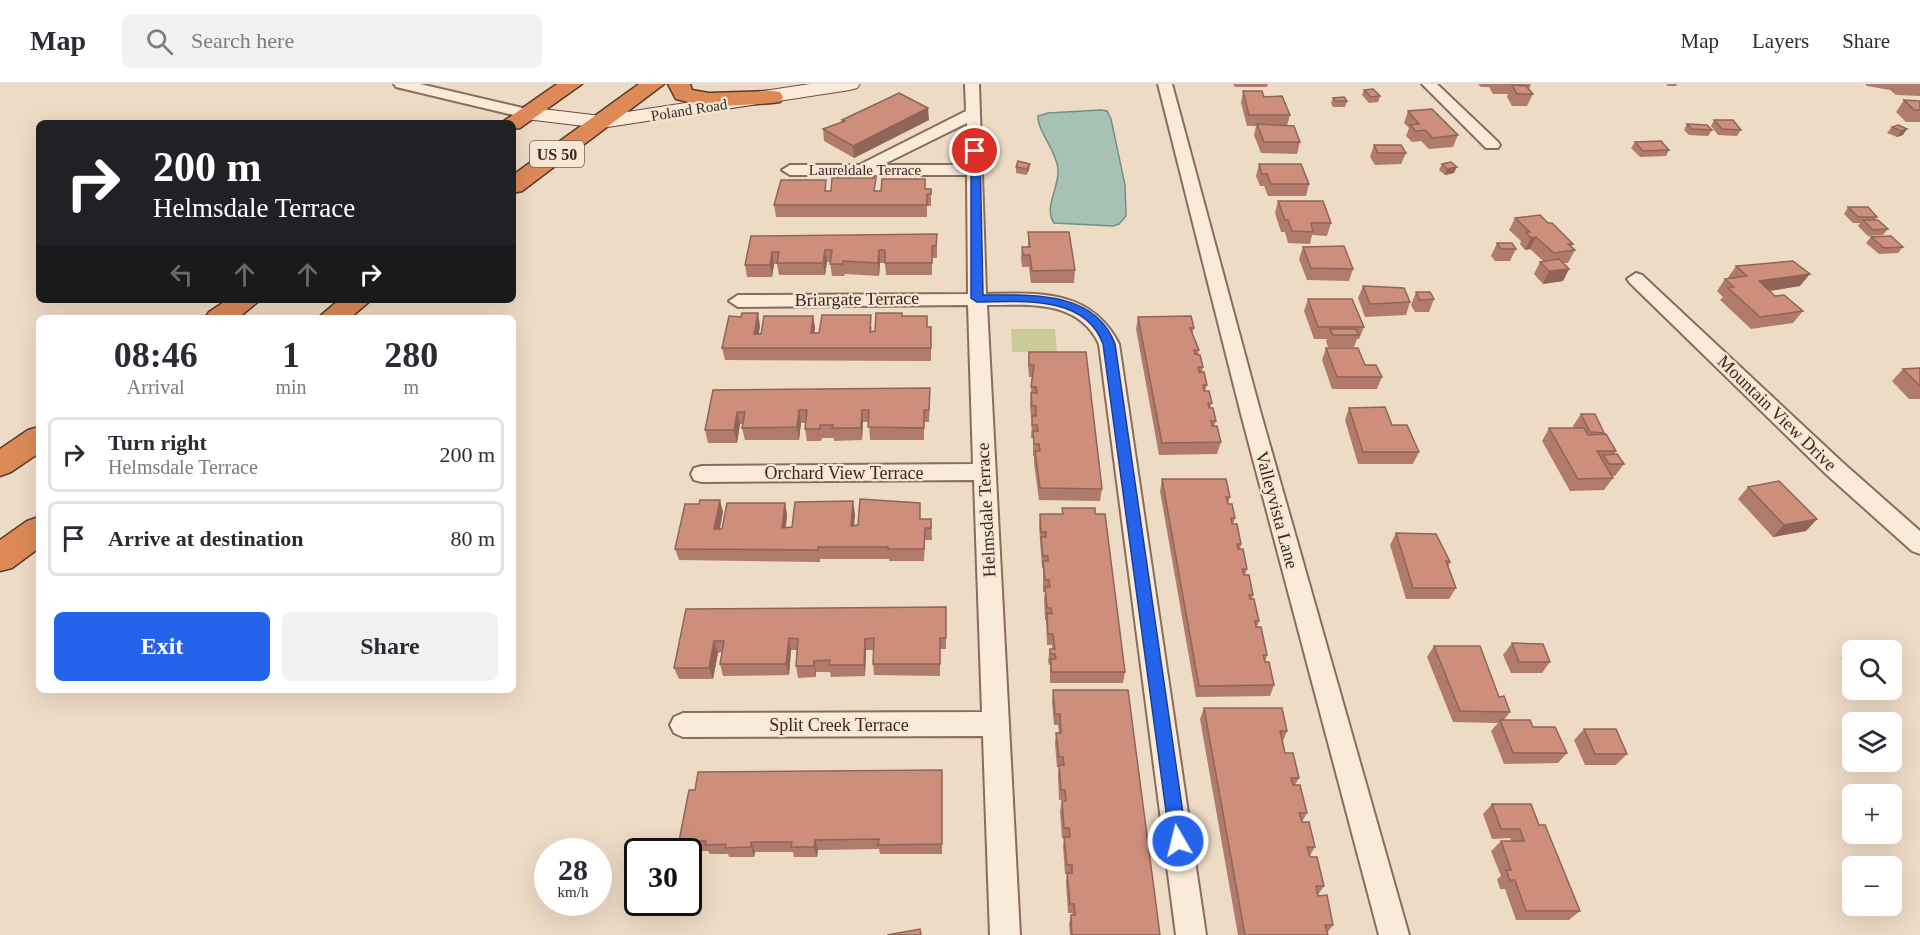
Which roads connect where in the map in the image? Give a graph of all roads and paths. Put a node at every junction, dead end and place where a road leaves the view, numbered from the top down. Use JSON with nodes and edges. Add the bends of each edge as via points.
{"nodes":[{"id":1,"x":401,"y":84,"type":"edge"},
{"id":2,"x":571,"y":84,"type":"edge"},
{"id":3,"x":653,"y":84,"type":"edge"},
{"id":4,"x":679,"y":84,"type":"edge"},
{"id":5,"x":850,"y":84,"type":"edge"},
{"id":6,"x":972,"y":84,"type":"edge"},
{"id":7,"x":1165,"y":84,"type":"edge"},
{"id":8,"x":1429,"y":84,"type":"edge"},
{"id":9,"x":772,"y":97,"type":"junction"},
{"id":10,"x":974,"y":113,"type":"junction"},
{"id":11,"x":519,"y":118,"type":"edge"},
{"id":12,"x":601,"y":122,"type":"junction"},
{"id":13,"x":1492,"y":145,"type":"dead end"},
{"id":14,"x":862,"y":169,"type":"junction"},
{"id":15,"x":790,"y":170,"type":"dead end"},
{"id":16,"x":976,"y":170,"type":"junction"},
{"id":17,"x":516,"y":184,"type":"edge"},
{"id":18,"x":1636,"y":279,"type":"dead end"},
{"id":19,"x":977,"y":298,"type":"junction"},
{"id":20,"x":738,"y":301,"type":"dead end"},
{"id":21,"x":242,"y":303,"type":"edge"},
{"id":22,"x":353,"y":303,"type":"edge"},
{"id":23,"x":224,"y":315,"type":"edge"},
{"id":24,"x":336,"y":315,"type":"edge"},
{"id":25,"x":36,"y":440,"type":"edge"},
{"id":26,"x":0,"y":464,"type":"edge"},
{"id":27,"x":985,"y":472,"type":"junction"},
{"id":28,"x":702,"y":474,"type":"dead end"},
{"id":29,"x":36,"y":532,"type":"edge"},
{"id":30,"x":1920,"y":545,"type":"edge"},
{"id":31,"x":0,"y":558,"type":"edge"},
{"id":32,"x":996,"y":724,"type":"junction"},
{"id":33,"x":683,"y":725,"type":"dead end"},
{"id":34,"x":1005,"y":935,"type":"edge"},
{"id":35,"x":1191,"y":935,"type":"edge"},
{"id":36,"x":1394,"y":935,"type":"edge"}],
"edges":[{"from":1,"to":11,"type":"street"},
{"from":2,"to":11,"type":"highway"},
{"from":3,"to":12,"type":"highway","number":"US 50"},
{"from":4,"to":9,"type":"highway","via":[[684,94],[700,99]]},
{"from":5,"to":9,"type":"street","name":"Poland Road"},
{"from":6,"to":10,"type":"street","name":"Helmsdale Terrace"},
{"from":7,"to":36,"type":"street","name":"Valleyvista Lane"},
{"from":8,"to":13,"type":"street"},
{"from":9,"to":12,"type":"street","name":"Poland Road"},
{"from":10,"to":14,"type":"street"},
{"from":10,"to":16,"type":"street","name":"Helmsdale Terrace"},
{"from":11,"to":12,"type":"street","name":"Poland Road"},
{"from":12,"to":17,"type":"highway","number":"US 50"},
{"from":14,"to":15,"type":"street","name":"Laureldale Terrace"},
{"from":14,"to":16,"type":"street","name":"Laureldale Terrace"},
{"from":16,"to":19,"type":"street","name":"Helmsdale Terrace"},
{"from":18,"to":30,"type":"street","name":"Mountain View Drive"},
{"from":19,"to":20,"type":"street","name":"Briargate Terrace"},
{"from":19,"to":27,"type":"street","name":"Helmsdale Terrace"},
{"from":19,"to":35,"type":"street","name":"Briargate Terrace","via":[[1041,298],[1071,305],[1104,332],[1109,344]]},
{"from":21,"to":23,"type":"highway"},
{"from":22,"to":24,"type":"highway"},
{"from":25,"to":26,"type":"highway"},
{"from":27,"to":28,"type":"street","name":"Orchard View Terrace"},
{"from":27,"to":32,"type":"street","name":"Helmsdale Terrace"},
{"from":29,"to":31,"type":"highway"},
{"from":32,"to":33,"type":"street","name":"Split Creek Terrace"},
{"from":32,"to":34,"type":"street","name":"Helmsdale Terrace"}]}
